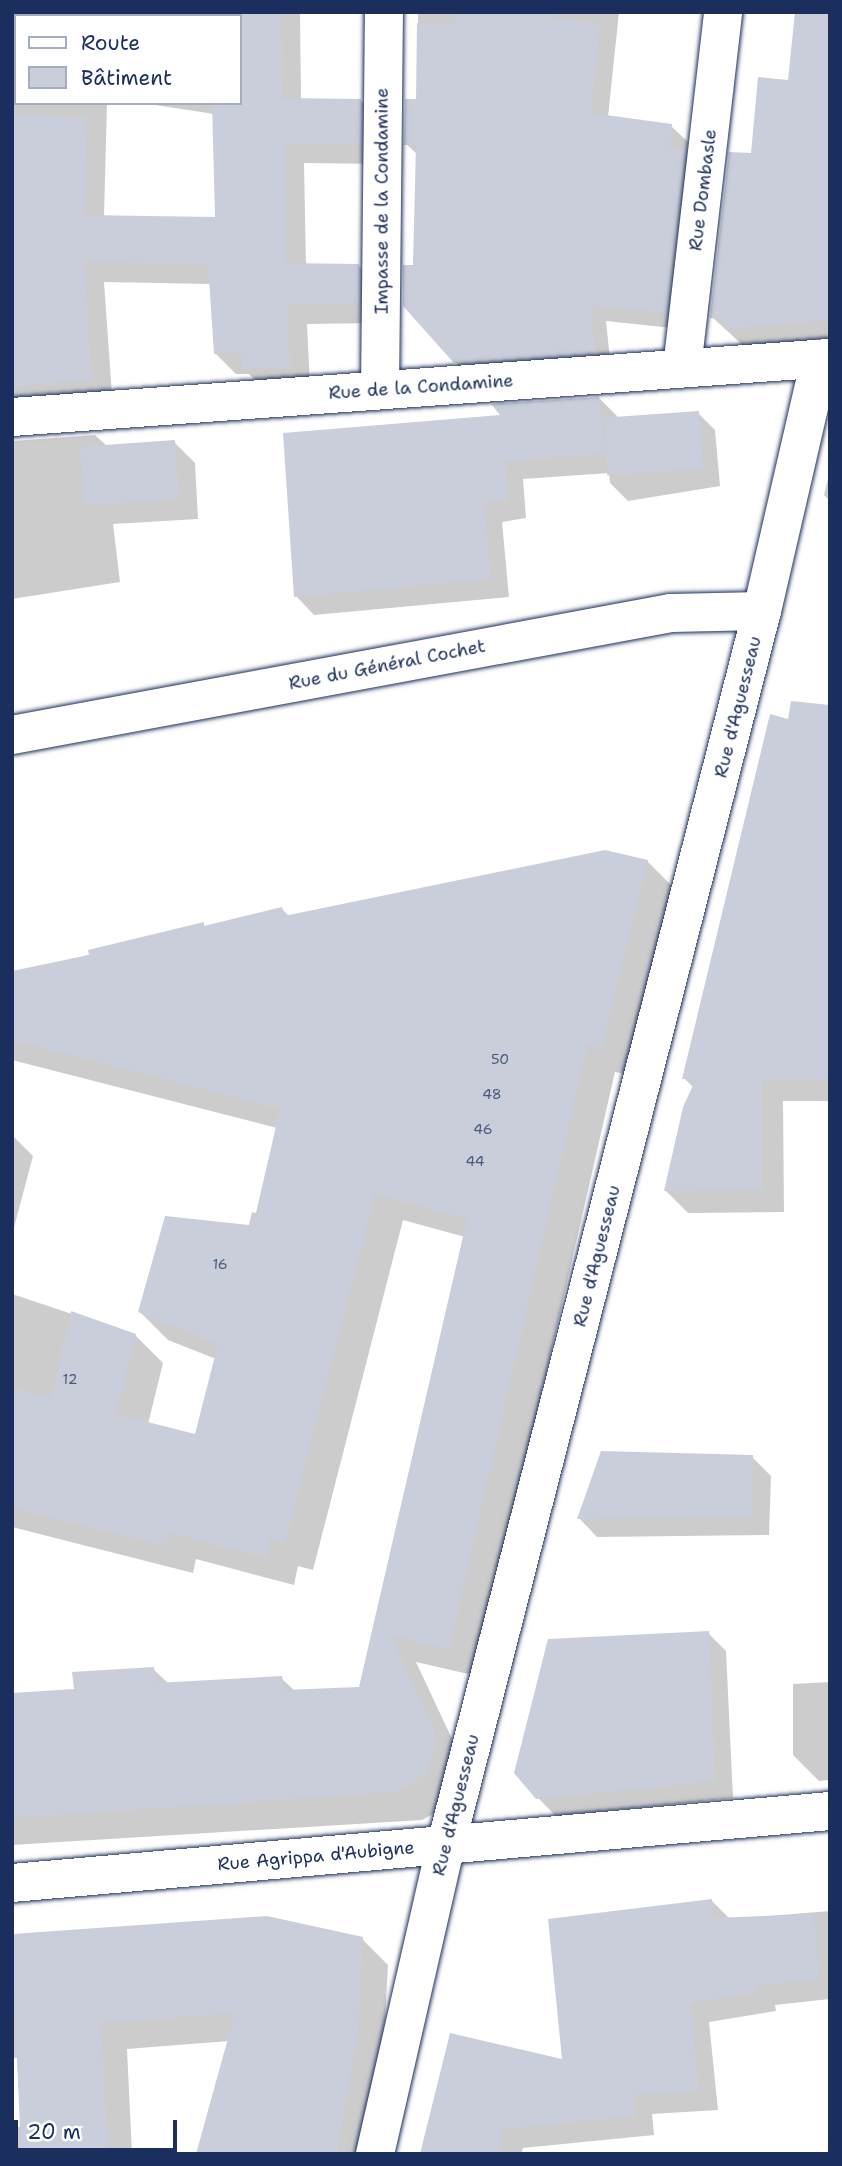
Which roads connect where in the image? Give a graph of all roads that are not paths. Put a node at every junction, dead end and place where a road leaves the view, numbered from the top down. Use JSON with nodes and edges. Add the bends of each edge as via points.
{"nodes":[{"id":1,"x":384,"y":12,"type":"edge"},
{"id":2,"x":723,"y":12,"type":"edge"},
{"id":3,"x":825,"y":358,"type":"edge"},
{"id":4,"x":682,"y":369,"type":"junction"},
{"id":5,"x":380,"y":390,"type":"junction"},
{"id":6,"x":12,"y":417,"type":"edge"},
{"id":7,"x":762,"y":611,"type":"junction"},
{"id":8,"x":12,"y":735,"type":"edge"},
{"id":9,"x":830,"y":1811,"type":"edge"},
{"id":10,"x":446,"y":1844,"type":"junction"},
{"id":11,"x":12,"y":1883,"type":"edge"},
{"id":12,"x":375,"y":2154,"type":"edge"}],
"edges":[{"from":1,"to":5,"type":"street","name":"Impasse de la Condamine"},
{"from":2,"to":4,"type":"street","name":"Rue Dombasle"},
{"from":3,"to":4,"type":"street","name":"Rue de la Condamine"},
{"from":3,"to":7,"type":"street","name":"Rue d'Aguesseau"},
{"from":4,"to":5,"type":"street","name":"Rue de la Condamine"},
{"from":5,"to":6,"type":"street","name":"Rue de la Condamine"},
{"from":7,"to":8,"type":"street","name":"Rue du Général Cochet","via":[[671,612]]},
{"from":7,"to":10,"type":"street","name":"Rue d'Aguesseau"},
{"from":9,"to":10,"type":"street","name":"Rue Agrippa d'Aubigne"},
{"from":10,"to":11,"type":"street","name":"Rue Agrippa d'Aubigne"},
{"from":10,"to":12,"type":"street","name":"Rue d'Aguesseau"}]}
